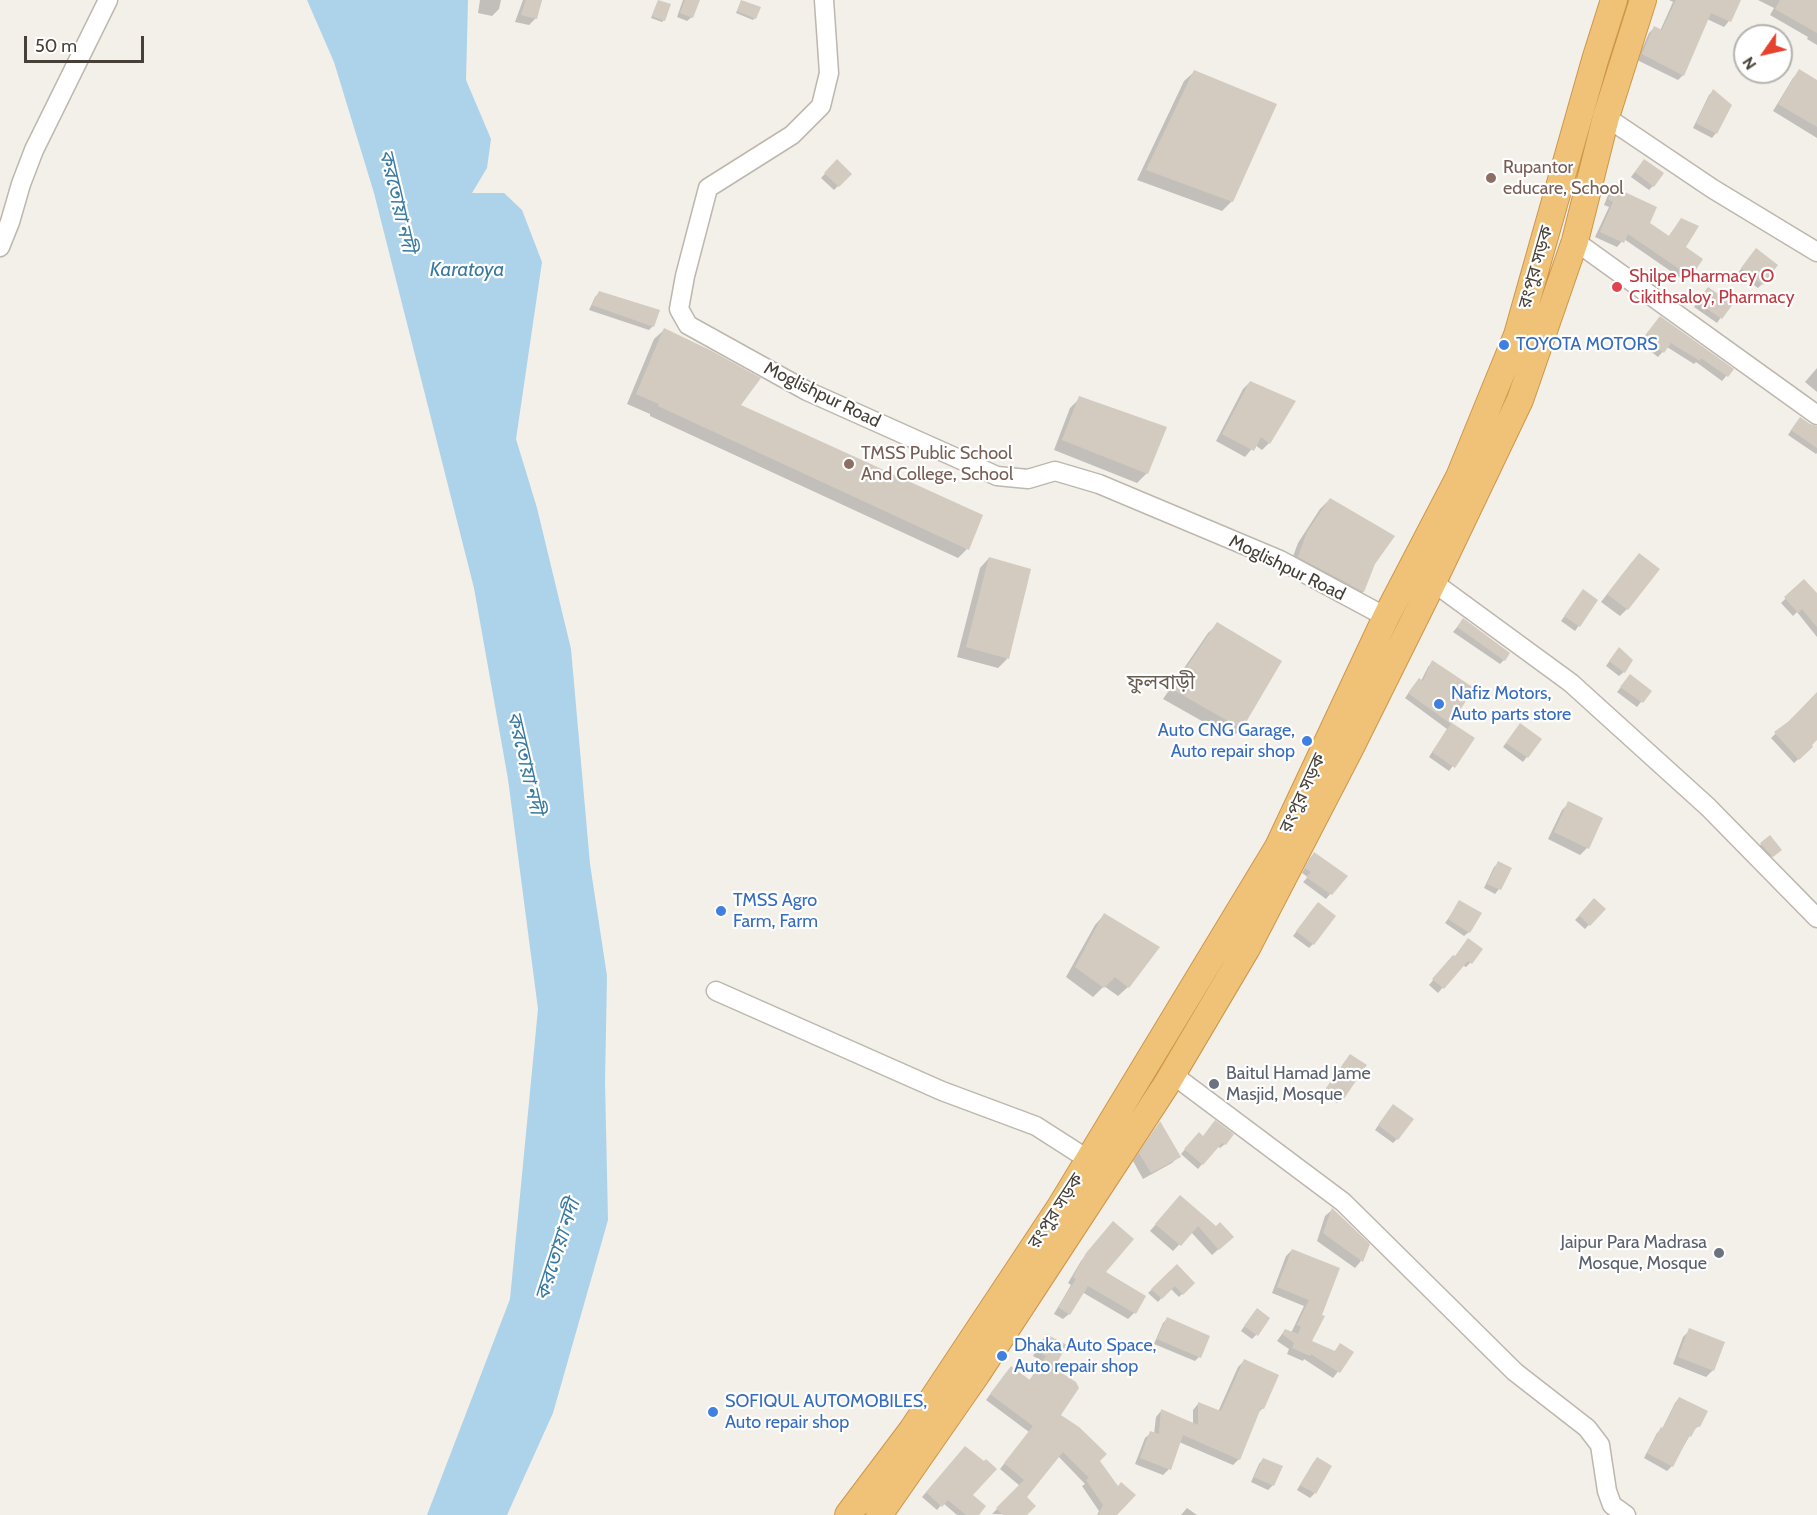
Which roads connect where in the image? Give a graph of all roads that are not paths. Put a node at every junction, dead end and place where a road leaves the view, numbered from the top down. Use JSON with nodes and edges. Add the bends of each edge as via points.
{"nodes":[{"id":1,"x":108,"y":0,"type":"edge"},
{"id":2,"x":824,"y":0,"type":"edge"},
{"id":3,"x":1614,"y":0,"type":"edge"},
{"id":4,"x":1643,"y":0,"type":"edge"},
{"id":5,"x":1606,"y":117,"type":"junction"},
{"id":6,"x":1575,"y":241,"type":"junction"},
{"id":7,"x":0,"y":248,"type":"edge"},
{"id":8,"x":1817,"y":252,"type":"edge"},
{"id":9,"x":1817,"y":415,"type":"edge"},
{"id":10,"x":1433,"y":582,"type":"junction"},
{"id":11,"x":1386,"y":617,"type":"junction"},
{"id":12,"x":1817,"y":918,"type":"edge"},
{"id":13,"x":716,"y":991,"type":"dead end"},
{"id":14,"x":1172,"y":1074,"type":"junction"},
{"id":15,"x":1089,"y":1160,"type":"junction"},
{"id":16,"x":848,"y":1515,"type":"edge"},
{"id":17,"x":879,"y":1515,"type":"edge"},
{"id":18,"x":1626,"y":1515,"type":"edge"}],
"edges":[{"from":1,"to":7,"type":"street","via":[[34,150]]},
{"from":2,"to":11,"type":"street","name":"Moglishpur Road","via":[[829,73],[821,106],[792,135],[708,188],[679,309],[688,326],[807,391],[997,476],[1028,479],[1055,471],[1099,484],[1280,560]]},
{"from":3,"to":11,"type":"highway","name":"রংপুর সড়ক","via":[[1517,335],[1459,477]]},
{"from":4,"to":5,"type":"highway","name":"রংপুর সড়ক"},
{"from":5,"to":6,"type":"highway","name":"রংপুর সড়ক"},
{"from":5,"to":8,"type":"street"},
{"from":6,"to":9,"type":"street"},
{"from":6,"to":10,"type":"highway","name":"রংপুর সড়ক","via":[[1520,400]]},
{"from":10,"to":12,"type":"street","via":[[1571,683],[1708,807]]},
{"from":10,"to":14,"type":"highway","name":"রংপুর সড়ক","via":[[1252,938]]},
{"from":11,"to":15,"type":"highway","name":"রংপুর সড়ক","via":[[1278,847]]},
{"from":13,"to":15,"type":"street","via":[[942,1091],[1035,1126]]},
{"from":14,"to":17,"type":"highway","name":"রংপুর সড়ক","via":[[977,1374]]},
{"from":14,"to":18,"type":"street","via":[[1344,1202],[1515,1372],[1587,1428],[1600,1445],[1612,1505]]},
{"from":15,"to":16,"type":"highway","name":"রংপুর সড়ক","via":[[912,1430]]}]}
